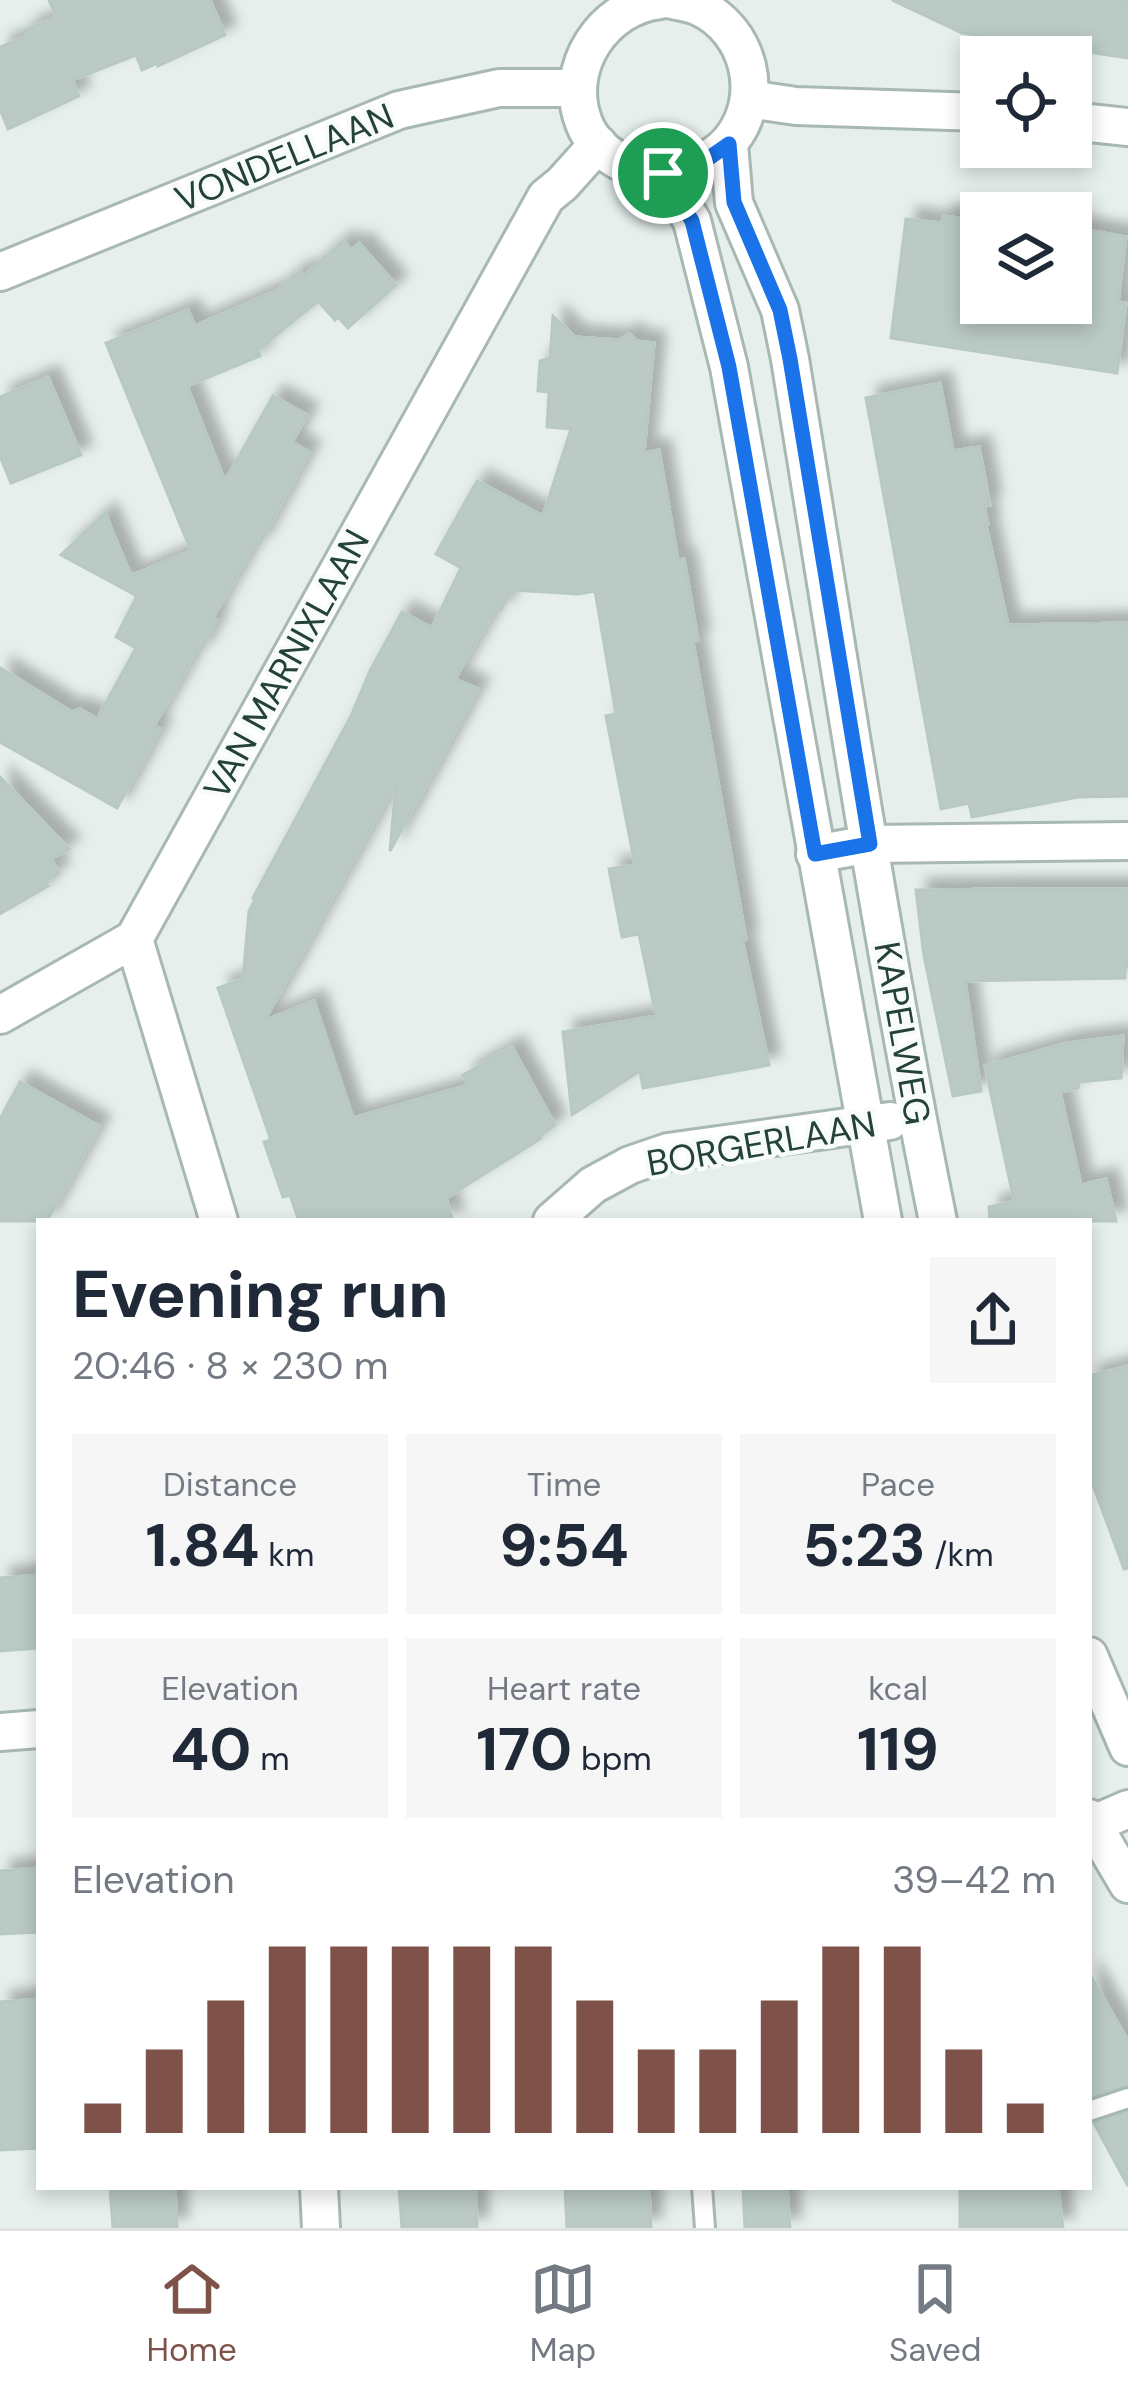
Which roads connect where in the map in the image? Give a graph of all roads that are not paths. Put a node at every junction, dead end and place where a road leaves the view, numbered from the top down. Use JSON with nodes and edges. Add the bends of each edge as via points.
{"nodes":[{"id":1,"x":653,"y":1,"type":"edge"},
{"id":2,"x":578,"y":88,"type":"junction"},
{"id":3,"x":749,"y":99,"type":"junction"},
{"id":4,"x":960,"y":111,"type":"edge"},
{"id":5,"x":1092,"y":124,"type":"edge"},
{"id":6,"x":1128,"y":128,"type":"edge"},
{"id":7,"x":598,"y":143,"type":"junction"},
{"id":8,"x":729,"y":144,"type":"junction"},
{"id":9,"x":663,"y":173,"type":"junction"},
{"id":10,"x":0,"y":272,"type":"edge"},
{"id":11,"x":790,"y":359,"type":"junction"},
{"id":12,"x":729,"y":367,"type":"junction"},
{"id":13,"x":1128,"y":841,"type":"edge"},
{"id":14,"x":870,"y":844,"type":"junction"},
{"id":15,"x":815,"y":854,"type":"junction"},
{"id":16,"x":134,"y":939,"type":"junction"},
{"id":17,"x":0,"y":1016,"type":"edge"},
{"id":18,"x":917,"y":1118,"type":"junction"},
{"id":19,"x":866,"y":1125,"type":"junction"},
{"id":20,"x":218,"y":1218,"type":"edge"},
{"id":21,"x":555,"y":1218,"type":"edge"},
{"id":22,"x":882,"y":1218,"type":"edge"},
{"id":23,"x":937,"y":1218,"type":"edge"},
{"id":24,"x":1092,"y":1663,"type":"edge"},
{"id":25,"x":36,"y":1729,"type":"edge"},
{"id":26,"x":0,"y":1732,"type":"edge"},
{"id":27,"x":1128,"y":1747,"type":"edge"},
{"id":28,"x":1128,"y":1809,"type":"edge"},
{"id":29,"x":1092,"y":1822,"type":"edge"},
{"id":30,"x":1092,"y":1826,"type":"edge"},
{"id":31,"x":1128,"y":1884,"type":"edge"},
{"id":32,"x":1128,"y":2098,"type":"edge"},
{"id":33,"x":1092,"y":2110,"type":"edge"},
{"id":34,"x":319,"y":2190,"type":"edge"},
{"id":35,"x":702,"y":2190,"type":"edge"},
{"id":36,"x":321,"y":2228,"type":"edge"},
{"id":37,"x":705,"y":2228,"type":"edge"}],
"edges":[{"from":1,"to":2,"type":"street","via":[[596,34]]},
{"from":1,"to":3,"type":"street","via":[[696,5],[721,21],[749,70]]},
{"from":2,"to":7,"type":"street","via":[[584,123]]},
{"from":2,"to":10,"type":"street","name":"VONDELLAAN","via":[[500,88],[399,110]]},
{"from":3,"to":4,"type":"street"},
{"from":3,"to":8,"type":"street"},
{"from":5,"to":6,"type":"street"},
{"from":7,"to":9,"type":"street","via":[[616,160]]},
{"from":7,"to":16,"type":"street","name":"VAN MARNIXLAAN","via":[[545,196]]},
{"from":8,"to":9,"type":"street","via":[[699,165]]},
{"from":8,"to":11,"type":"street","name":"KAPELWEG","via":[[734,202],[780,310]]},
{"from":9,"to":12,"type":"street","name":"KAPELWEG","via":[[692,221]]},
{"from":11,"to":12,"type":"street"},
{"from":11,"to":14,"type":"street","name":"KAPELWEG"},
{"from":12,"to":15,"type":"street","name":"KAPELWEG"},
{"from":13,"to":14,"type":"street"},
{"from":14,"to":15,"type":"street"},
{"from":14,"to":18,"type":"street","name":"KAPELWEG"},
{"from":15,"to":19,"type":"street","name":"KAPELWEG"},
{"from":16,"to":17,"type":"street"},
{"from":16,"to":20,"type":"street"},
{"from":18,"to":19,"type":"street","name":"BORGERLAAN"},
{"from":18,"to":23,"type":"street","name":"KAPELWEG"},
{"from":19,"to":21,"type":"street","name":"BORGERLAAN","via":[[668,1152],[593,1185]]},
{"from":19,"to":22,"type":"street","name":"KAPELWEG"},
{"from":24,"to":27,"type":"street"},
{"from":25,"to":26,"type":"street"},
{"from":28,"to":29,"type":"street"},
{"from":30,"to":31,"type":"street"},
{"from":32,"to":33,"type":"lane"},
{"from":34,"to":36,"type":"street"},
{"from":35,"to":37,"type":"lane"}]}
